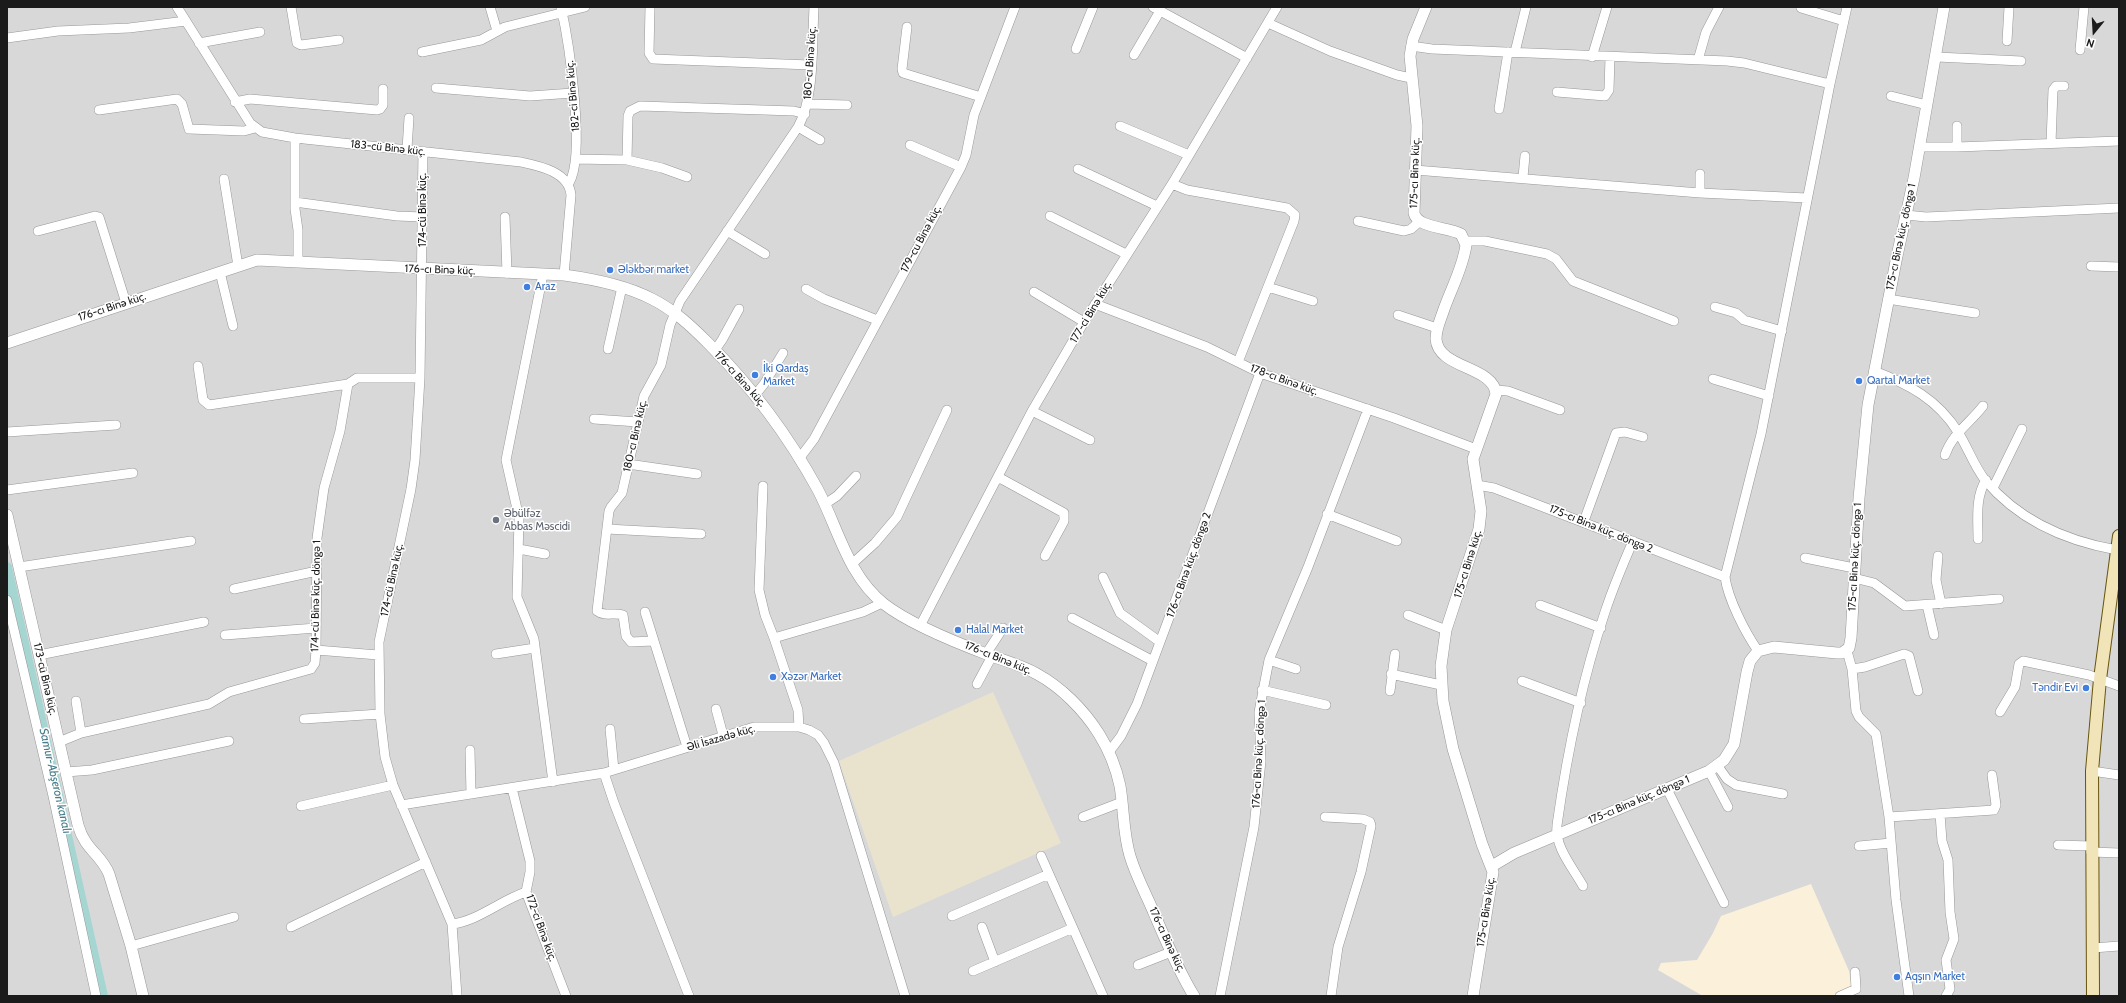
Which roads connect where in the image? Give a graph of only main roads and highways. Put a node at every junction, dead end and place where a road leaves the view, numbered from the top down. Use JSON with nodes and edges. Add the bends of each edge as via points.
{"nodes":[{"id":1,"x":2119,"y":536,"type":"edge"},
{"id":2,"x":2093,"y":996,"type":"edge"}],
"edges":[{"from":1,"to":2,"type":"main road","via":[[2100,679],[2092,771]]}]}
